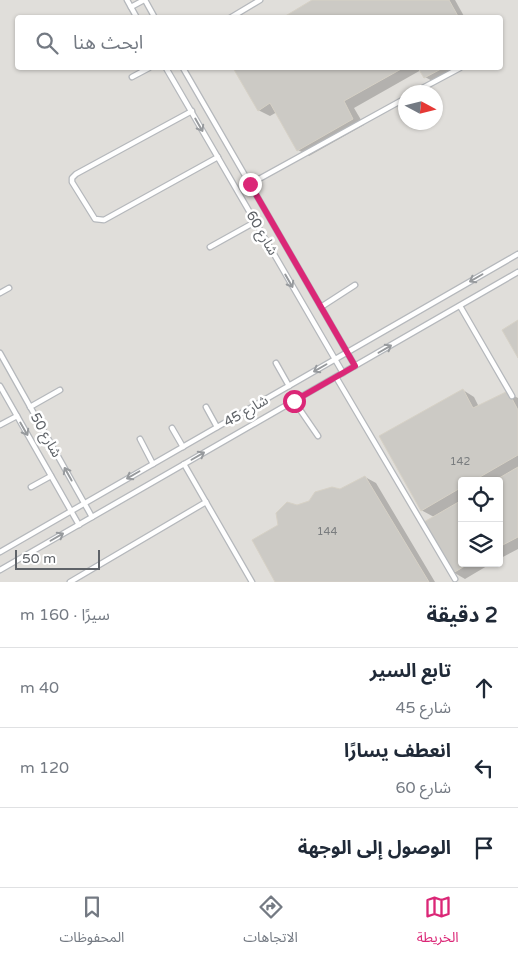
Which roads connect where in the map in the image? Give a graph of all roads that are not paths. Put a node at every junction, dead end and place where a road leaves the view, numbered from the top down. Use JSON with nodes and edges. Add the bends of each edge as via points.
{"nodes":[{"id":1,"x":127,"y":0,"type":"edge"},
{"id":2,"x":144,"y":0,"type":"edge"},
{"id":3,"x":260,"y":0,"type":"edge"},
{"id":4,"x":131,"y":7,"type":"junction"},
{"id":5,"x":135,"y":15,"type":"edge"},
{"id":6,"x":153,"y":15,"type":"edge"},
{"id":7,"x":235,"y":15,"type":"edge"},
{"id":8,"x":145,"y":70,"type":"edge"},
{"id":9,"x":167,"y":70,"type":"edge"},
{"id":10,"x":184,"y":70,"type":"edge"},
{"id":11,"x":456,"y":70,"type":"edge"},
{"id":12,"x":132,"y":77,"type":"dead end"},
{"id":13,"x":427,"y":85,"type":"edge"},
{"id":14,"x":398,"y":102,"type":"edge"},
{"id":15,"x":192,"y":112,"type":"junction"},
{"id":16,"x":218,"y":157,"type":"junction"},
{"id":17,"x":250,"y":184,"type":"junction"},
{"id":18,"x":255,"y":222,"type":"junction"},
{"id":19,"x":210,"y":248,"type":"dead end"},
{"id":20,"x":518,"y":254,"type":"edge"},
{"id":21,"x":518,"y":272,"type":"edge"},
{"id":22,"x":356,"y":285,"type":"dead end"},
{"id":23,"x":9,"y":288,"type":"dead end"},
{"id":24,"x":0,"y":292,"type":"edge"},
{"id":25,"x":460,"y":306,"type":"junction"},
{"id":26,"x":321,"y":307,"type":"junction"},
{"id":27,"x":347,"y":352,"type":"junction"},
{"id":28,"x":0,"y":353,"type":"edge"},
{"id":29,"x":335,"y":360,"type":"junction"},
{"id":30,"x":276,"y":363,"type":"dead end"},
{"id":31,"x":355,"y":366,"type":"junction"},
{"id":32,"x":343,"y":373,"type":"junction"},
{"id":33,"x":336,"y":377,"type":"junction"},
{"id":34,"x":0,"y":386,"type":"edge"},
{"id":35,"x":289,"y":386,"type":"junction"},
{"id":36,"x":60,"y":390,"type":"dead end"},
{"id":37,"x":512,"y":396,"type":"dead end"},
{"id":38,"x":294,"y":401,"type":"junction"},
{"id":39,"x":30,"y":407,"type":"junction"},
{"id":40,"x":206,"y":407,"type":"dead end"},
{"id":41,"x":17,"y":416,"type":"junction"},
{"id":42,"x":0,"y":425,"type":"edge"},
{"id":43,"x":217,"y":427,"type":"junction"},
{"id":44,"x":172,"y":428,"type":"dead end"},
{"id":45,"x":318,"y":436,"type":"dead end"},
{"id":46,"x":140,"y":440,"type":"dead end"},
{"id":47,"x":183,"y":447,"type":"junction"},
{"id":48,"x":153,"y":464,"type":"junction"},
{"id":49,"x":184,"y":464,"type":"junction"},
{"id":50,"x":51,"y":476,"type":"junction"},
{"id":51,"x":31,"y":487,"type":"dead end"},
{"id":52,"x":206,"y":502,"type":"junction"},
{"id":53,"x":85,"y":504,"type":"junction"},
{"id":54,"x":71,"y":511,"type":"junction"},
{"id":55,"x":92,"y":517,"type":"junction"},
{"id":56,"x":79,"y":524,"type":"junction"},
{"id":57,"x":0,"y":552,"type":"edge"},
{"id":58,"x":0,"y":570,"type":"edge"},
{"id":59,"x":455,"y":579,"type":"dead end"},
{"id":60,"x":70,"y":582,"type":"edge"},
{"id":61,"x":252,"y":582,"type":"edge"}],
"edges":[{"from":1,"to":4,"type":"lane"},
{"from":2,"to":4,"type":"lane"},
{"from":2,"to":6,"type":"lane"},
{"from":3,"to":7,"type":"lane"},
{"from":4,"to":5,"type":"lane"},
{"from":8,"to":12,"type":"lane"},
{"from":9,"to":15,"type":"lane","name":"شارع 60"},
{"from":10,"to":17,"type":"lane","name":"شارع 60"},
{"from":11,"to":13,"type":"lane"},
{"from":14,"to":17,"type":"lane"},
{"from":15,"to":16,"type":"lane","name":"شارع 60","one_way":true},
{"from":15,"to":16,"type":"lane","via":[[76,174],[72,182],[96,219],[104,220]]},
{"from":16,"to":18,"type":"lane","name":"شارع 60"},
{"from":17,"to":26,"type":"lane","name":"شارع 60"},
{"from":18,"to":19,"type":"lane"},
{"from":18,"to":29,"type":"lane","name":"شارع 60","one_way":true},
{"from":20,"to":27,"type":"lane","name":"شارع 45","one_way":true},
{"from":21,"to":25,"type":"lane","name":"شارع 45"},
{"from":22,"to":26,"type":"lane"},
{"from":23,"to":24,"type":"lane"},
{"from":31,"to":25,"type":"lane","name":"شارع 45","one_way":true},
{"from":25,"to":37,"type":"lane"},
{"from":26,"to":27,"type":"lane","name":"شارع 60"},
{"from":27,"to":29,"type":"lane","name":"شارع 45"},
{"from":27,"to":31,"type":"lane","name":"شارع 60"},
{"from":28,"to":39,"type":"lane","name":"شارع 50"},
{"from":29,"to":32,"type":"lane","name":"شارع 60"},
{"from":29,"to":35,"type":"lane","name":"شارع 45","one_way":true},
{"from":30,"to":35,"type":"lane"},
{"from":31,"to":32,"type":"lane","name":"شارع 45"},
{"from":32,"to":33,"type":"lane","name":"شارع 45"},
{"from":33,"to":38,"type":"lane","name":"شارع 45"},
{"from":33,"to":59,"type":"lane"},
{"from":34,"to":41,"type":"lane","name":"شارع 50"},
{"from":35,"to":43,"type":"lane","name":"شارع 45"},
{"from":36,"to":39,"type":"lane"},
{"from":38,"to":45,"type":"lane"},
{"from":49,"to":38,"type":"lane","name":"شارع 45","one_way":true},
{"from":53,"to":39,"type":"lane","name":"شارع 50","one_way":true},
{"from":40,"to":43,"type":"lane"},
{"from":41,"to":42,"type":"lane"},
{"from":41,"to":50,"type":"lane","name":"شارع 50","one_way":true},
{"from":43,"to":47,"type":"lane","name":"شارع 45"},
{"from":44,"to":47,"type":"lane"},
{"from":46,"to":48,"type":"lane"},
{"from":47,"to":48,"type":"lane","name":"شارع 45"},
{"from":48,"to":53,"type":"lane","name":"شارع 45","one_way":true},
{"from":49,"to":52,"type":"lane"},
{"from":49,"to":55,"type":"lane","name":"شارع 45"},
{"from":50,"to":51,"type":"lane"},
{"from":50,"to":54,"type":"lane","name":"شارع 50"},
{"from":52,"to":60,"type":"lane"},
{"from":52,"to":61,"type":"lane"},
{"from":53,"to":54,"type":"lane","name":"شارع 45"},
{"from":53,"to":55,"type":"lane","name":"شارع 50"},
{"from":54,"to":56,"type":"lane","name":"شارع 50"},
{"from":54,"to":57,"type":"lane","name":"شارع 45"},
{"from":55,"to":56,"type":"lane","name":"شارع 45"},
{"from":58,"to":56,"type":"lane","name":"شارع 45","one_way":true}]}
